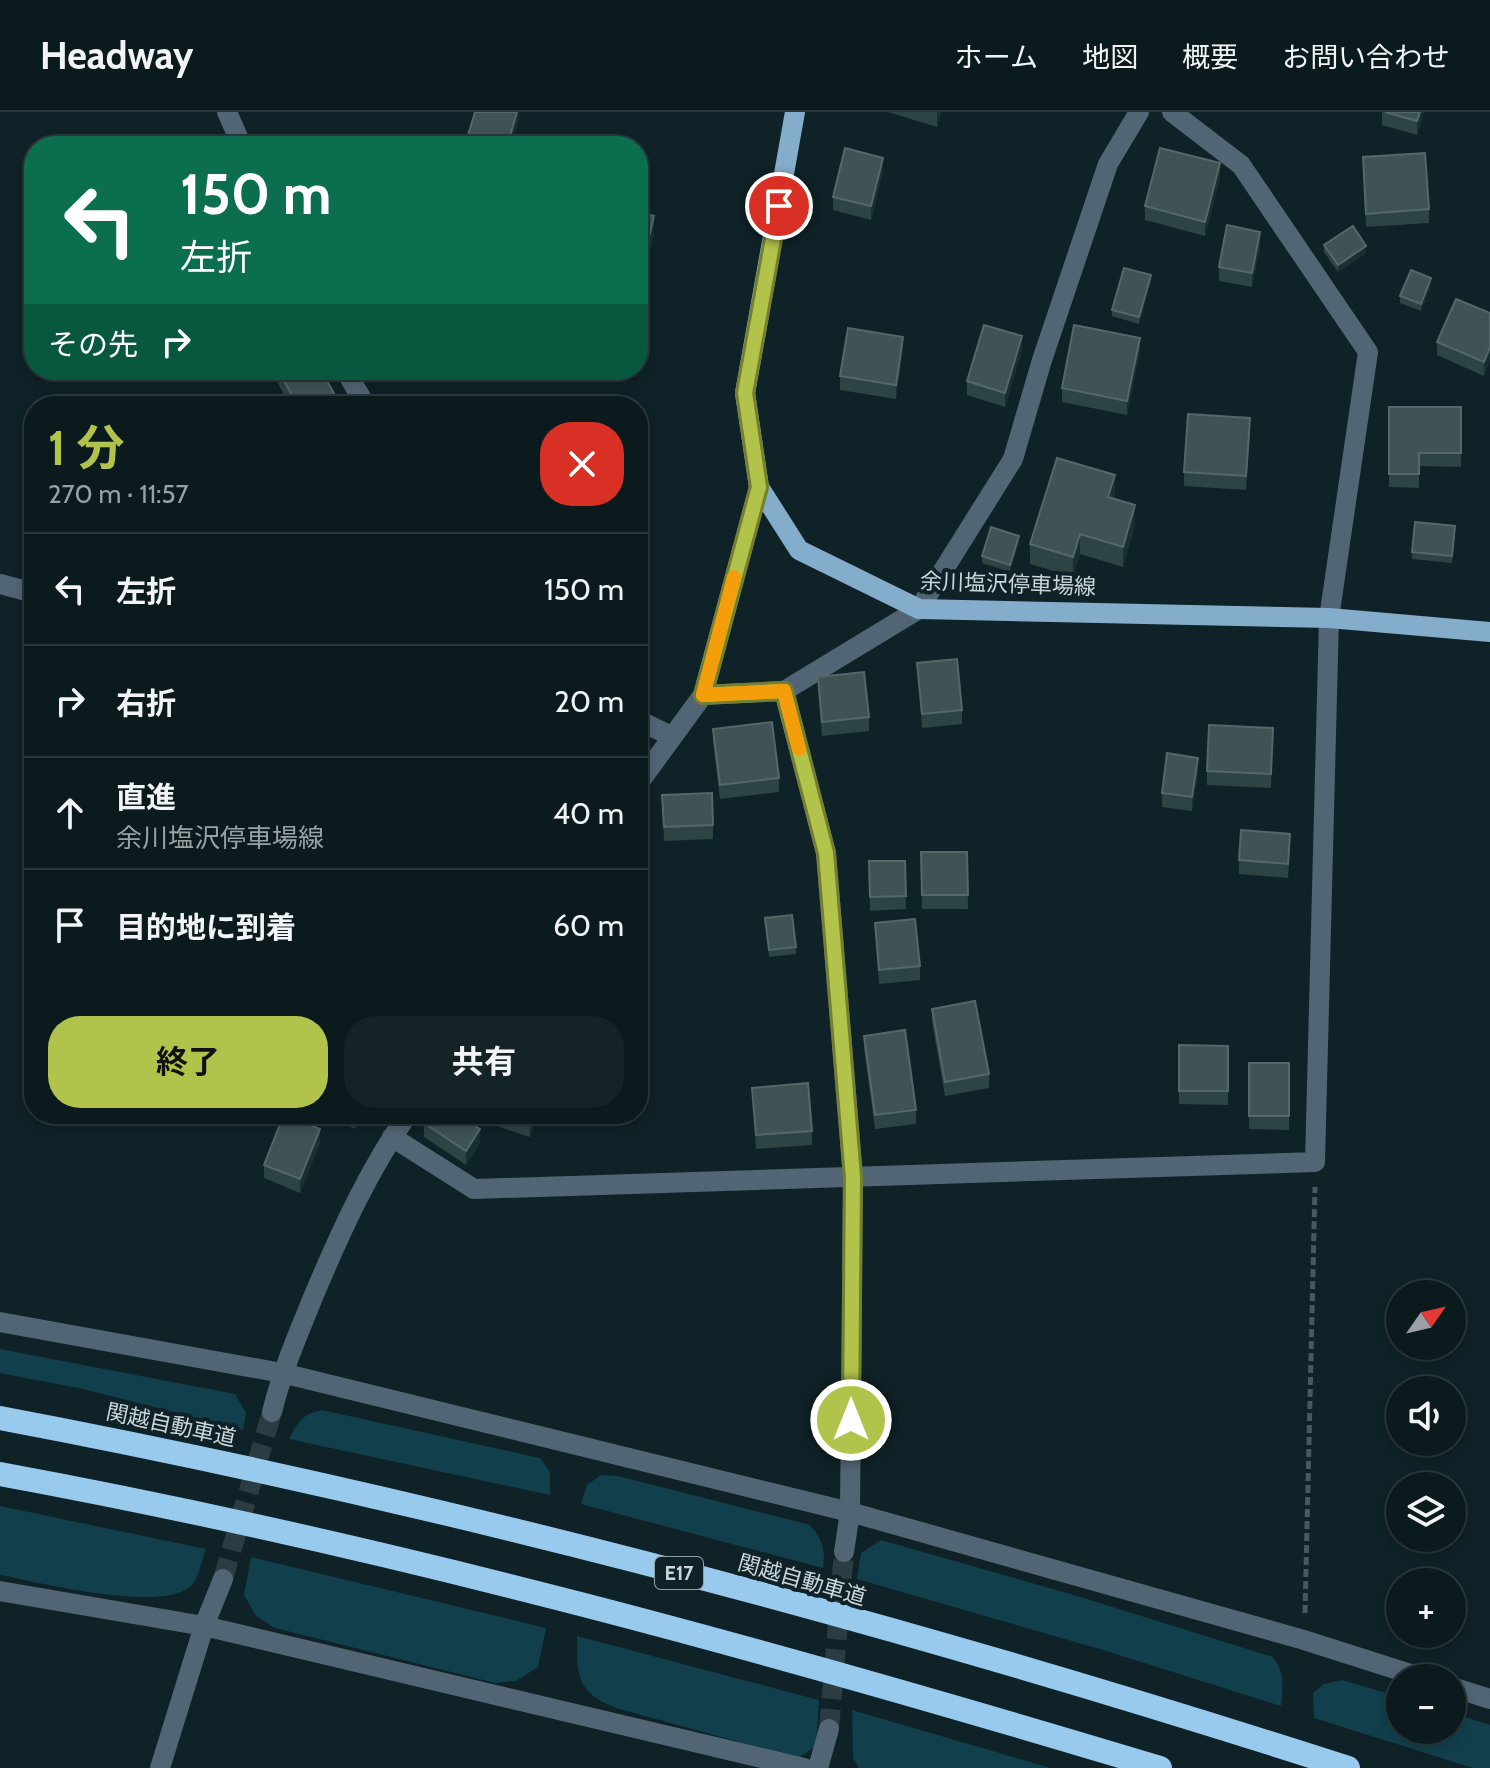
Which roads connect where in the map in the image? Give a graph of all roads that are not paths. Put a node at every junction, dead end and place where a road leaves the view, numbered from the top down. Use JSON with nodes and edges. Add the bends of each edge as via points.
{"nodes":[{"id":1,"x":227,"y":112,"type":"edge"},
{"id":2,"x":795,"y":112,"type":"edge"},
{"id":3,"x":1139,"y":112,"type":"edge"},
{"id":4,"x":1172,"y":112,"type":"edge"},
{"id":5,"x":238,"y":136,"type":"edge"},
{"id":6,"x":759,"y":487,"type":"junction"},
{"id":7,"x":0,"y":584,"type":"edge"},
{"id":8,"x":24,"y":590,"type":"edge"},
{"id":9,"x":919,"y":609,"type":"junction"},
{"id":10,"x":1329,"y":618,"type":"junction"},
{"id":11,"x":1490,"y":632,"type":"edge"},
{"id":12,"x":784,"y":691,"type":"junction"},
{"id":13,"x":703,"y":695,"type":"junction"},
{"id":14,"x":648,"y":725,"type":"edge"},
{"id":15,"x":671,"y":736,"type":"junction"},
{"id":16,"x":648,"y":769,"type":"edge"},
{"id":17,"x":401,"y":1124,"type":"edge"},
{"id":18,"x":392,"y":1137,"type":"junction"},
{"id":19,"x":853,"y":1177,"type":"junction"},
{"id":20,"x":0,"y":1322,"type":"edge"},
{"id":21,"x":282,"y":1373,"type":"junction"},
{"id":22,"x":272,"y":1412,"type":"tunnel mouth"},
{"id":23,"x":0,"y":1418,"type":"edge"},
{"id":24,"x":0,"y":1474,"type":"edge"},
{"id":25,"x":850,"y":1512,"type":"junction"},
{"id":26,"x":844,"y":1552,"type":"tunnel mouth"},
{"id":27,"x":223,"y":1579,"type":"tunnel mouth"},
{"id":28,"x":0,"y":1591,"type":"edge"},
{"id":29,"x":204,"y":1626,"type":"junction"},
{"id":30,"x":1386,"y":1666,"type":"edge"},
{"id":31,"x":1466,"y":1691,"type":"edge"},
{"id":32,"x":1490,"y":1699,"type":"edge"},
{"id":33,"x":829,"y":1729,"type":"tunnel mouth"},
{"id":34,"x":160,"y":1768,"type":"edge"},
{"id":35,"x":804,"y":1768,"type":"edge"},
{"id":36,"x":818,"y":1768,"type":"edge"},
{"id":37,"x":1160,"y":1768,"type":"edge"},
{"id":38,"x":1348,"y":1768,"type":"edge"}],
"edges":[{"from":1,"to":5,"type":"street"},
{"from":2,"to":6,"type":"main road","name":"余川塩沢停車場線","via":[[745,393]]},
{"from":3,"to":9,"type":"street","via":[[1108,164],[1013,459]]},
{"from":4,"to":10,"type":"street","via":[[1241,165],[1368,352]]},
{"from":6,"to":9,"type":"main road","name":"余川塩沢停車場線","via":[[799,550]]},
{"from":6,"to":13,"type":"street"},
{"from":7,"to":8,"type":"street"},
{"from":9,"to":10,"type":"main road","name":"余川塩沢停車場線"},
{"from":9,"to":12,"type":"street"},
{"from":10,"to":11,"type":"main road","name":"余川塩沢停車場線"},
{"from":10,"to":19,"type":"street","via":[[1315,1162]]},
{"from":12,"to":13,"type":"street"},
{"from":12,"to":19,"type":"street","via":[[826,853]]},
{"from":13,"to":15,"type":"street"},
{"from":14,"to":15,"type":"street"},
{"from":15,"to":16,"type":"street"},
{"from":17,"to":18,"type":"street"},
{"from":18,"to":19,"type":"street","via":[[474,1189]]},
{"from":18,"to":21,"type":"street","via":[[335,1246]]},
{"from":19,"to":25,"type":"street"},
{"from":20,"to":21,"type":"street"},
{"from":21,"to":22,"type":"street"},
{"from":21,"to":25,"type":"street"},
{"from":23,"to":38,"type":"highway","name":"関越自動車道","number":"E17","via":[[439,1511],[694,1577],[1017,1666]]},
{"from":24,"to":37,"type":"highway","via":[[147,1501],[431,1567],[703,1637]]},
{"from":25,"to":26,"type":"street"},
{"from":25,"to":30,"type":"street"},
{"from":27,"to":29,"type":"street"},
{"from":28,"to":29,"type":"street"},
{"from":29,"to":34,"type":"street"},
{"from":29,"to":35,"type":"street"},
{"from":31,"to":32,"type":"street"},
{"from":33,"to":36,"type":"street"}]}
